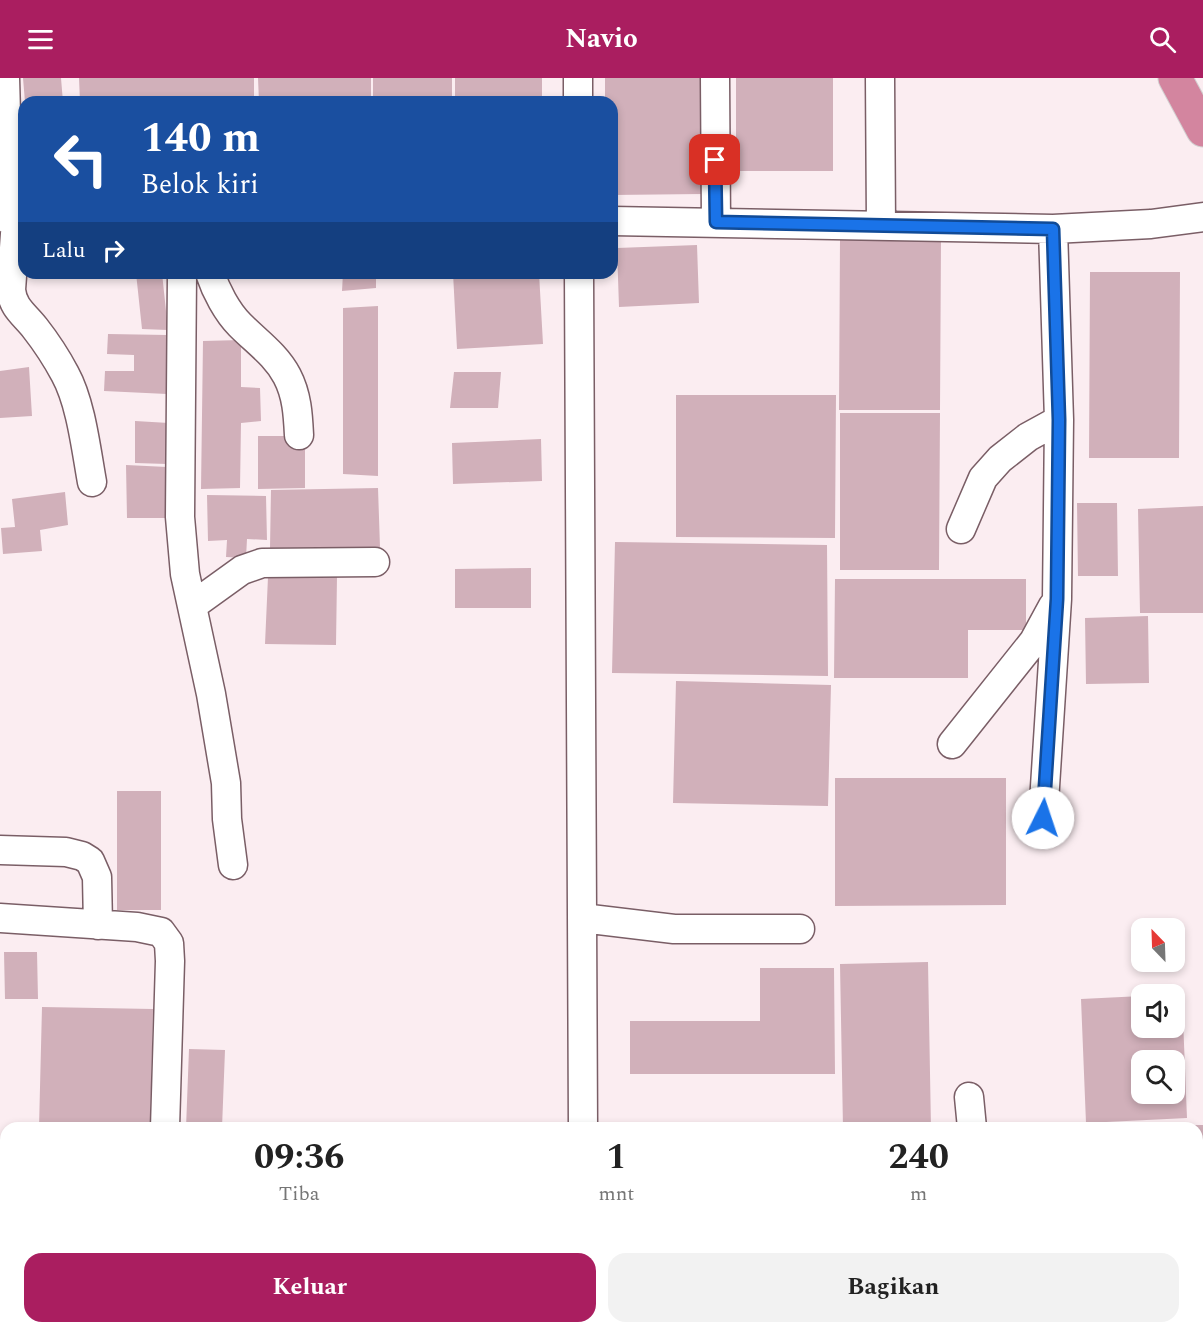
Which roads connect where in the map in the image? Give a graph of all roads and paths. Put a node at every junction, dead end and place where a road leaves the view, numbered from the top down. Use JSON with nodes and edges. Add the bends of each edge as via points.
{"nodes":[{"id":1,"x":5,"y":78,"type":"edge"},
{"id":2,"x":578,"y":78,"type":"edge"},
{"id":3,"x":715,"y":78,"type":"edge"},
{"id":4,"x":880,"y":78,"type":"edge"},
{"id":5,"x":1175,"y":78,"type":"edge"},
{"id":6,"x":578,"y":96,"type":"edge"},
{"id":7,"x":1203,"y":129,"type":"edge"},
{"id":8,"x":1203,"y":217,"type":"edge"},
{"id":9,"x":12,"y":220,"type":"edge"},
{"id":10,"x":618,"y":221,"type":"edge"},
{"id":11,"x":716,"y":222,"type":"junction"},
{"id":12,"x":880,"y":225,"type":"junction"},
{"id":13,"x":1053,"y":229,"type":"junction"},
{"id":14,"x":182,"y":279,"type":"edge"},
{"id":15,"x":213,"y":279,"type":"edge"},
{"id":16,"x":579,"y":279,"type":"edge"},
{"id":17,"x":1059,"y":420,"type":"junction"},
{"id":18,"x":299,"y":435,"type":"dead end"},
{"id":19,"x":92,"y":482,"type":"dead end"},
{"id":20,"x":961,"y":529,"type":"dead end"},
{"id":21,"x":375,"y":562,"type":"dead end"},
{"id":22,"x":1057,"y":599,"type":"junction"},
{"id":23,"x":192,"y":606,"type":"junction"},
{"id":24,"x":952,"y":744,"type":"dead end"},
{"id":25,"x":1043,"y":818,"type":"dead end"},
{"id":26,"x":0,"y":850,"type":"edge"},
{"id":27,"x":233,"y":865,"type":"dead end"},
{"id":28,"x":0,"y":918,"type":"edge"},
{"id":29,"x":582,"y":918,"type":"junction"},
{"id":30,"x":98,"y":925,"type":"junction"},
{"id":31,"x":800,"y":929,"type":"dead end"},
{"id":32,"x":969,"y":1097,"type":"dead end"},
{"id":33,"x":165,"y":1122,"type":"edge"},
{"id":34,"x":583,"y":1122,"type":"edge"},
{"id":35,"x":971,"y":1122,"type":"edge"}],
"edges":[{"from":1,"to":9,"type":"street"},
{"from":2,"to":6,"type":"street"},
{"from":3,"to":11,"type":"street"},
{"from":4,"to":12,"type":"street"},
{"from":5,"to":7,"type":"highway"},
{"from":8,"to":13,"type":"street"},
{"from":9,"to":19,"type":"street","via":[[12,300],[71,386]]},
{"from":10,"to":11,"type":"street"},
{"from":11,"to":12,"type":"street"},
{"from":12,"to":13,"type":"street"},
{"from":13,"to":17,"type":"street"},
{"from":14,"to":23,"type":"street","via":[[180,517]]},
{"from":15,"to":18,"type":"street","via":[[239,324],[276,360],[288,378],[297,404]]},
{"from":16,"to":29,"type":"street"},
{"from":17,"to":20,"type":"street","via":[[1000,459],[983,478]]},
{"from":17,"to":22,"type":"street"},
{"from":21,"to":23,"type":"street","via":[[262,563],[242,570]]},
{"from":22,"to":24,"type":"street","via":[[1034,641]]},
{"from":22,"to":25,"type":"street"},
{"from":23,"to":27,"type":"street","via":[[226,783]]},
{"from":26,"to":30,"type":"street","via":[[66,852],[90,861],[97,877]]},
{"from":28,"to":30,"type":"street"},
{"from":29,"to":31,"type":"street","via":[[674,929]]},
{"from":29,"to":34,"type":"street"},
{"from":30,"to":33,"type":"street","via":[[161,932],[169,943]]},
{"from":32,"to":35,"type":"street"}]}
